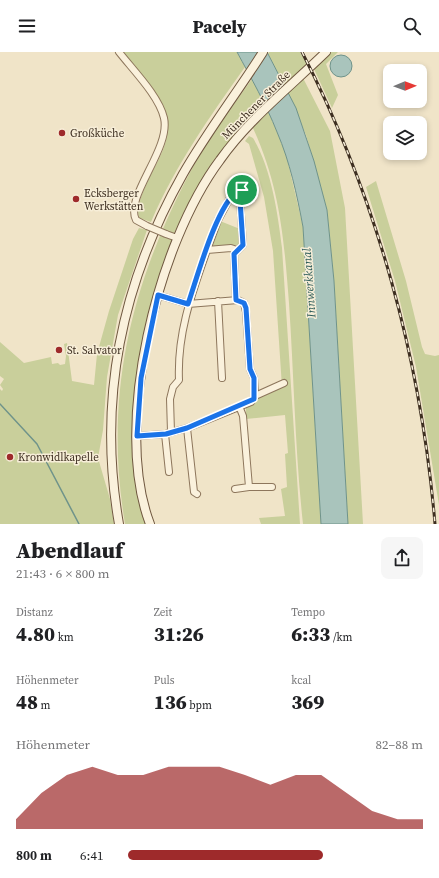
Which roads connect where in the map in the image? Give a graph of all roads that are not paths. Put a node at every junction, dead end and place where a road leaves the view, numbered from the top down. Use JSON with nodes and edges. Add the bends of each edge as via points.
{"nodes":[{"id":1,"x":119,"y":52,"type":"edge"},
{"id":2,"x":263,"y":52,"type":"edge"},
{"id":3,"x":326,"y":52,"type":"edge"},
{"id":4,"x":234,"y":195,"type":"junction"},
{"id":5,"x":240,"y":200,"type":"junction"},
{"id":6,"x":177,"y":238,"type":"junction"},
{"id":7,"x":206,"y":250,"type":"junction"},
{"id":8,"x":237,"y":250,"type":"junction"},
{"id":9,"x":158,"y":295,"type":"junction"},
{"id":10,"x":236,"y":300,"type":"junction"},
{"id":11,"x":218,"y":302,"type":"junction"},
{"id":12,"x":188,"y":304,"type":"junction"},
{"id":13,"x":222,"y":378,"type":"dead end"},
{"id":14,"x":284,"y":383,"type":"dead end"},
{"id":15,"x":255,"y":396,"type":"junction"},
{"id":16,"x":239,"y":406,"type":"junction"},
{"id":17,"x":187,"y":428,"type":"junction"},
{"id":18,"x":168,"y":433,"type":"junction"},
{"id":19,"x":137,"y":436,"type":"junction"},
{"id":20,"x":169,"y":472,"type":"dead end"},
{"id":21,"x":249,"y":487,"type":"junction"},
{"id":22,"x":272,"y":487,"type":"dead end"},
{"id":23,"x":235,"y":489,"type":"dead end"},
{"id":24,"x":198,"y":494,"type":"dead end"},
{"id":25,"x":119,"y":524,"type":"edge"},
{"id":26,"x":150,"y":524,"type":"edge"}],
"edges":[{"from":1,"to":6,"type":"street","bridge":true,"via":[[152,94],[165,123],[162,145],[146,176],[134,211],[136,220]]},
{"from":2,"to":25,"type":"street","via":[[183,174],[150,242],[127,306],[119,341],[112,403],[111,452]]},
{"from":3,"to":6,"type":"street","name":"Münchener Straße","via":[[253,121],[220,159]]},
{"from":4,"to":5,"type":"street"},
{"from":4,"to":5,"type":"street","via":[[238,190],[242,190],[244,197]]},
{"from":4,"to":7,"type":"street","via":[[218,220]]},
{"from":5,"to":8,"type":"street","via":[[243,245]]},
{"from":6,"to":9,"type":"street","name":"Münchener Straße"},
{"from":7,"to":8,"type":"street"},
{"from":7,"to":12,"type":"street"},
{"from":8,"to":10,"type":"street","via":[[234,254]]},
{"from":9,"to":12,"type":"street"},
{"from":9,"to":19,"type":"street","name":"Münchener Straße","via":[[141,378]]},
{"from":10,"to":11,"type":"street"},
{"from":10,"to":15,"type":"street","via":[[244,303],[246,308],[250,369],[254,378]]},
{"from":11,"to":12,"type":"street"},
{"from":11,"to":13,"type":"street"},
{"from":12,"to":18,"type":"street","via":[[179,346],[179,380],[173,387],[170,399]]},
{"from":14,"to":15,"type":"street"},
{"from":15,"to":16,"type":"street","via":[[252,401]]},
{"from":16,"to":17,"type":"street"},
{"from":16,"to":21,"type":"street","via":[[243,416]]},
{"from":17,"to":18,"type":"street"},
{"from":17,"to":24,"type":"street","via":[[194,492]]},
{"from":18,"to":19,"type":"street"},
{"from":18,"to":20,"type":"street"},
{"from":19,"to":26,"type":"street","name":"Münchener Straße","via":[[140,479]]},
{"from":21,"to":22,"type":"street"},
{"from":21,"to":23,"type":"street"}]}
